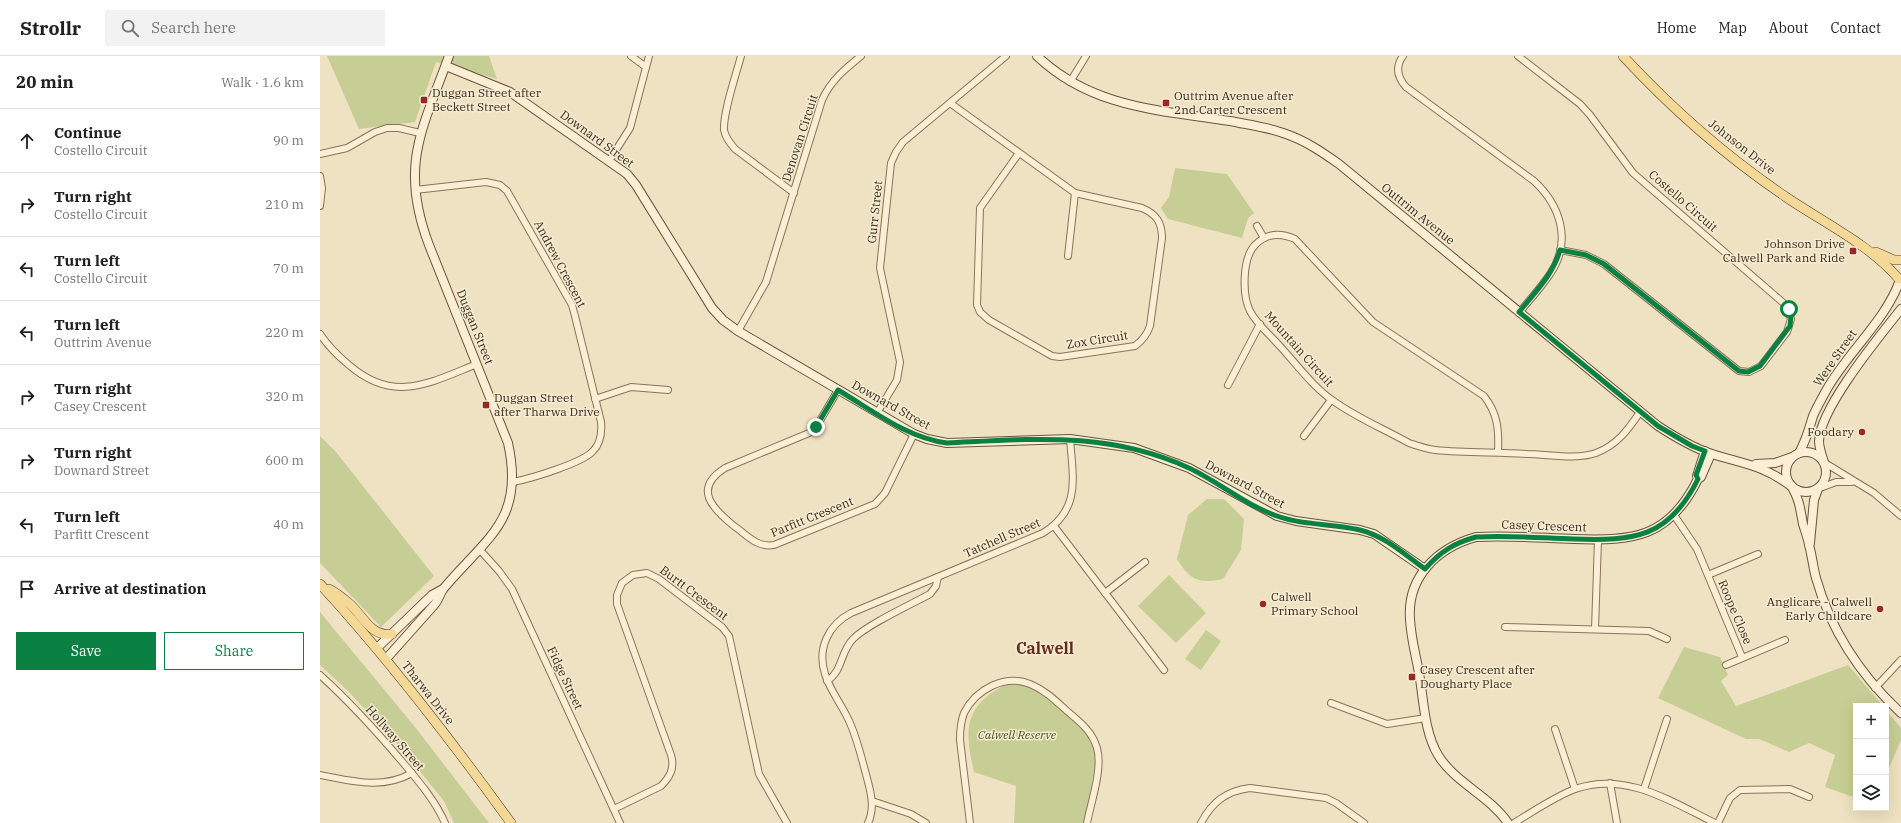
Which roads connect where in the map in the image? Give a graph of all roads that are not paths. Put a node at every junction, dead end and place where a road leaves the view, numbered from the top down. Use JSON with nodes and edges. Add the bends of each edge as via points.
{"nodes":[{"id":1,"x":449,"y":56,"type":"edge"},
{"id":2,"x":631,"y":56,"type":"edge"},
{"id":3,"x":649,"y":56,"type":"edge"},
{"id":4,"x":741,"y":56,"type":"edge"},
{"id":5,"x":861,"y":56,"type":"edge"},
{"id":6,"x":1006,"y":56,"type":"edge"},
{"id":7,"x":1037,"y":56,"type":"edge"},
{"id":8,"x":1086,"y":56,"type":"edge"},
{"id":9,"x":1403,"y":56,"type":"edge"},
{"id":10,"x":1518,"y":56,"type":"edge"},
{"id":11,"x":1624,"y":56,"type":"edge"},
{"id":12,"x":446,"y":66,"type":"junction"},
{"id":13,"x":646,"y":67,"type":"junction"},
{"id":14,"x":1070,"y":82,"type":"junction"},
{"id":15,"x":950,"y":102,"type":"junction"},
{"id":16,"x":420,"y":133,"type":"junction"},
{"id":17,"x":1019,"y":153,"type":"junction"},
{"id":18,"x":320,"y":154,"type":"edge"},
{"id":19,"x":609,"y":161,"type":"junction"},
{"id":20,"x":320,"y":176,"type":"edge"},
{"id":21,"x":415,"y":190,"type":"junction"},
{"id":22,"x":794,"y":193,"type":"junction"},
{"id":23,"x":1075,"y":193,"type":"junction"},
{"id":24,"x":320,"y":206,"type":"edge"},
{"id":25,"x":1257,"y":226,"type":"dead end"},
{"id":26,"x":1264,"y":238,"type":"junction"},
{"id":27,"x":1857,"y":243,"type":"junction"},
{"id":28,"x":1560,"y":250,"type":"junction"},
{"id":29,"x":1068,"y":256,"type":"dead end"},
{"id":30,"x":1901,"y":260,"type":"edge"},
{"id":31,"x":1901,"y":268,"type":"edge"},
{"id":32,"x":1900,"y":281,"type":"edge"},
{"id":33,"x":1901,"y":309,"type":"edge"},
{"id":34,"x":1519,"y":312,"type":"junction"},
{"id":35,"x":1260,"y":324,"type":"junction"},
{"id":36,"x":738,"y":330,"type":"junction"},
{"id":37,"x":320,"y":334,"type":"edge"},
{"id":38,"x":477,"y":364,"type":"junction"},
{"id":39,"x":1228,"y":385,"type":"dead end"},
{"id":40,"x":668,"y":390,"type":"dead end"},
{"id":41,"x":838,"y":390,"type":"junction"},
{"id":42,"x":595,"y":399,"type":"junction"},
{"id":43,"x":1331,"y":400,"type":"junction"},
{"id":44,"x":1640,"y":412,"type":"junction"},
{"id":45,"x":877,"y":413,"type":"junction"},
{"id":46,"x":914,"y":434,"type":"junction"},
{"id":47,"x":1304,"y":436,"type":"dead end"},
{"id":48,"x":1070,"y":439,"type":"junction"},
{"id":49,"x":1498,"y":452,"type":"junction"},
{"id":50,"x":1708,"y":453,"type":"junction"},
{"id":51,"x":1796,"y":455,"type":"junction"},
{"id":52,"x":1824,"y":463,"type":"junction"},
{"id":53,"x":1750,"y":464,"type":"junction"},
{"id":54,"x":512,"y":482,"type":"junction"},
{"id":55,"x":1853,"y":482,"type":"junction"},
{"id":56,"x":1792,"y":487,"type":"junction"},
{"id":57,"x":1819,"y":488,"type":"junction"},
{"id":58,"x":1674,"y":515,"type":"junction"},
{"id":59,"x":1901,"y":516,"type":"edge"},
{"id":60,"x":1054,"y":526,"type":"junction"},
{"id":61,"x":1598,"y":540,"type":"junction"},
{"id":62,"x":1810,"y":546,"type":"junction"},
{"id":63,"x":480,"y":550,"type":"junction"},
{"id":64,"x":1758,"y":554,"type":"dead end"},
{"id":65,"x":1145,"y":562,"type":"dead end"},
{"id":66,"x":1425,"y":569,"type":"junction"},
{"id":67,"x":1708,"y":575,"type":"junction"},
{"id":68,"x":938,"y":576,"type":"junction"},
{"id":69,"x":320,"y":584,"type":"edge"},
{"id":70,"x":443,"y":589,"type":"junction"},
{"id":71,"x":1105,"y":593,"type":"junction"},
{"id":72,"x":1506,"y":627,"type":"dead end"},
{"id":73,"x":1595,"y":629,"type":"junction"},
{"id":74,"x":392,"y":634,"type":"junction"},
{"id":75,"x":1667,"y":639,"type":"dead end"},
{"id":76,"x":1785,"y":640,"type":"dead end"},
{"id":77,"x":377,"y":648,"type":"junction"},
{"id":78,"x":1742,"y":658,"type":"junction"},
{"id":79,"x":386,"y":659,"type":"junction"},
{"id":80,"x":1901,"y":660,"type":"edge"},
{"id":81,"x":1726,"y":665,"type":"dead end"},
{"id":82,"x":1164,"y":670,"type":"dead end"},
{"id":83,"x":320,"y":675,"type":"edge"},
{"id":84,"x":828,"y":680,"type":"junction"},
{"id":85,"x":1875,"y":688,"type":"junction"},
{"id":86,"x":1331,"y":703,"type":"dead end"},
{"id":87,"x":1901,"y":713,"type":"edge"},
{"id":88,"x":1426,"y":718,"type":"junction"},
{"id":89,"x":1668,"y":719,"type":"dead end"},
{"id":90,"x":1554,"y":730,"type":"dead end"},
{"id":91,"x":412,"y":773,"type":"junction"},
{"id":92,"x":320,"y":775,"type":"edge"},
{"id":93,"x":1610,"y":783,"type":"junction"},
{"id":94,"x":1575,"y":789,"type":"junction"},
{"id":95,"x":1644,"y":789,"type":"junction"},
{"id":96,"x":1810,"y":798,"type":"dead end"},
{"id":97,"x":872,"y":801,"type":"junction"},
{"id":98,"x":614,"y":808,"type":"junction"},
{"id":99,"x":445,"y":823,"type":"edge"},
{"id":100,"x":511,"y":823,"type":"edge"},
{"id":101,"x":620,"y":823,"type":"edge"},
{"id":102,"x":787,"y":823,"type":"edge"},
{"id":103,"x":868,"y":823,"type":"edge"},
{"id":104,"x":926,"y":823,"type":"edge"},
{"id":105,"x":970,"y":823,"type":"edge"},
{"id":106,"x":1087,"y":823,"type":"edge"},
{"id":107,"x":1200,"y":823,"type":"edge"},
{"id":108,"x":1364,"y":823,"type":"edge"},
{"id":109,"x":1508,"y":823,"type":"edge"},
{"id":110,"x":1514,"y":823,"type":"edge"},
{"id":111,"x":1617,"y":823,"type":"edge"},
{"id":112,"x":1716,"y":823,"type":"edge"}],
"edges":[{"from":1,"to":12,"type":"street","name":"Duggan Street"},
{"from":2,"to":13,"type":"street"},
{"from":3,"to":13,"type":"street"},
{"from":4,"to":22,"type":"street","name":"Denovan Circuit","via":[[725,121],[725,134],[735,148]]},
{"from":5,"to":22,"type":"street","name":"Denovan Circuit","via":[[827,88]]},
{"from":6,"to":15,"type":"street","name":"Gurr Street"},
{"from":7,"to":14,"type":"street","name":"Outtrim Avenue"},
{"from":8,"to":14,"type":"street"},
{"from":9,"to":28,"type":"street","via":[[1398,63],[1397,71],[1406,87],[1544,191],[1558,215],[1561,229]]},
{"from":10,"to":28,"type":"street","name":"Costello Circuit","via":[[1580,104],[1633,173],[1786,306],[1791,316],[1790,326],[1760,366],[1748,372],[1739,371],[1604,264],[1586,255]]},
{"from":11,"to":27,"type":"main road","name":"Johnson Drive","via":[[1672,105],[1736,159],[1786,197]]},
{"from":12,"to":16,"type":"street","name":"Duggan Street"},
{"from":12,"to":19,"type":"street","name":"Downard Street","via":[[510,92]]},
{"from":13,"to":19,"type":"street","via":[[630,128]]},
{"from":14,"to":34,"type":"street","name":"Outtrim Avenue","via":[[1091,93],[1125,104],[1263,127],[1308,144],[1339,164]]},
{"from":15,"to":17,"type":"street","name":"Zox Circuit"},
{"from":15,"to":45,"type":"street","name":"Gurr Street","via":[[903,142],[891,163],[880,268],[900,362],[897,380]]},
{"from":16,"to":18,"type":"street","via":[[387,128],[347,148]]},
{"from":16,"to":21,"type":"street","name":"Duggan Street","via":[[415,162]]},
{"from":17,"to":23,"type":"street","name":"Zox Circuit"},
{"from":17,"to":23,"type":"street","name":"Zox Circuit","via":[[980,208],[977,305],[980,312],[989,320],[1048,354],[1060,357],[1127,348],[1142,341],[1150,326],[1162,238],[1159,221],[1150,212]]},
{"from":19,"to":36,"type":"street","name":"Downard Street","via":[[627,174],[636,185],[712,308],[723,320]]},
{"from":20,"to":24,"type":"street"},
{"from":21,"to":38,"type":"street","name":"Duggan Street","via":[[422,224]]},
{"from":21,"to":42,"type":"street","name":"Andrew Crescent","via":[[486,182],[500,185],[510,194],[572,305]]},
{"from":22,"to":36,"type":"street","name":"Denovan Circuit","via":[[766,282]]},
{"from":23,"to":29,"type":"street"},
{"from":25,"to":26,"type":"street"},
{"from":26,"to":35,"type":"street","name":"Mountain Circuit","via":[[1256,244],[1248,257],[1244,288],[1250,310]]},
{"from":26,"to":49,"type":"street","via":[[1277,235],[1295,239],[1373,322],[1484,396],[1498,423]]},
{"from":27,"to":30,"type":"main road","name":"Johnson Drive","via":[[1884,256]]},
{"from":27,"to":32,"type":"main road","name":"Johnson Drive","via":[[1887,266]]},
{"from":28,"to":34,"type":"street","via":[[1550,274]]},
{"from":31,"to":32,"type":"main road"},
{"from":32,"to":51,"type":"street","name":"Were Street","via":[[1894,297],[1827,389],[1814,415],[1807,438]]},
{"from":33,"to":52,"type":"street","name":"Were Street","via":[[1849,379],[1829,411],[1819,440]]},
{"from":34,"to":44,"type":"street","name":"Outtrim Avenue"},
{"from":35,"to":39,"type":"street"},
{"from":35,"to":43,"type":"street","name":"Mountain Circuit"},
{"from":36,"to":41,"type":"street","name":"Downard Street"},
{"from":37,"to":38,"type":"street","via":[[360,375],[393,388],[422,386]]},
{"from":38,"to":54,"type":"street","name":"Duggan Street","via":[[508,443],[512,460]]},
{"from":40,"to":42,"type":"street","via":[[631,387]]},
{"from":41,"to":45,"type":"street","name":"Downard Street"},
{"from":41,"to":46,"type":"street","name":"Parfitt Crescent","via":[[818,424],[809,433],[724,468],[711,480],[708,494],[712,506],[755,542],[774,545],[875,504],[885,493]]},
{"from":42,"to":54,"type":"street","name":"Andrew Crescent","via":[[602,432],[594,451],[581,459]]},
{"from":43,"to":47,"type":"street"},
{"from":43,"to":49,"type":"street","name":"Mountain Circuit","via":[[1422,448]]},
{"from":44,"to":49,"type":"street","name":"Mountain Circuit","via":[[1620,439],[1595,453],[1574,456]]},
{"from":44,"to":50,"type":"street","name":"Outtrim Avenue","via":[[1668,433]]},
{"from":45,"to":46,"type":"street","name":"Downard Street"},
{"from":46,"to":48,"type":"street","name":"Downard Street","via":[[947,443]]},
{"from":48,"to":60,"type":"street","name":"Tatchell Street","via":[[1072,498],[1065,514]]},
{"from":48,"to":66,"type":"street","name":"Downard Street","via":[[1128,447],[1165,458],[1203,475],[1276,516],[1374,534]]},
{"from":50,"to":53,"type":"street","name":"Outtrim Avenue"},
{"from":50,"to":58,"type":"street","name":"Casey Crescent","via":[[1701,477]]},
{"from":51,"to":52,"type":"street","via":[[1806,452],[1815,454]]},
{"from":51,"to":53,"type":"street","name":"Outtrim Avenue","via":[[1775,463]]},
{"from":51,"to":56,"type":"street","via":[[1786,469]]},
{"from":52,"to":55,"type":"street"},
{"from":52,"to":57,"type":"street","via":[[1826,477]]},
{"from":53,"to":56,"type":"street","name":"Outtrim Avenue","via":[[1762,468]]},
{"from":54,"to":63,"type":"street","name":"Duggan Street","via":[[503,518]]},
{"from":55,"to":57,"type":"street","via":[[1836,482]]},
{"from":55,"to":59,"type":"street","via":[[1874,492]]},
{"from":56,"to":57,"type":"street","via":[[1803,493]]},
{"from":56,"to":62,"type":"street","via":[[1800,502]]},
{"from":57,"to":62,"type":"street","via":[[1814,500]]},
{"from":58,"to":61,"type":"street","name":"Casey Crescent","via":[[1661,525],[1638,536]]},
{"from":58,"to":67,"type":"street","name":"Roope Close","via":[[1692,540]]},
{"from":60,"to":68,"type":"street","name":"Tatchell Street","via":[[1043,533]]},
{"from":60,"to":71,"type":"street"},
{"from":61,"to":66,"type":"street","name":"Casey Crescent","via":[[1476,537],[1447,548]]},
{"from":61,"to":73,"type":"street"},
{"from":62,"to":85,"type":"street","via":[[1816,578],[1836,630]]},
{"from":63,"to":70,"type":"street","name":"Duggan Street"},
{"from":63,"to":98,"type":"street","name":"Fidge Street","via":[[500,570],[508,583]]},
{"from":64,"to":67,"type":"street","name":"Roope Close"},
{"from":65,"to":71,"type":"street"},
{"from":66,"to":88,"type":"street","name":"Casey Crescent","via":[[1412,594],[1410,619]]},
{"from":67,"to":78,"type":"street","name":"Roope Close"},
{"from":68,"to":84,"type":"street","via":[[936,586],[930,594],[854,638],[844,653],[838,671]]},
{"from":68,"to":84,"type":"street","name":"Tatchell Street","via":[[851,613],[836,623],[822,650],[822,663]]},
{"from":69,"to":74,"type":"main road","via":[[336,593],[374,630]]},
{"from":69,"to":77,"type":"main road","name":"Tharwa Drive"},
{"from":70,"to":74,"type":"street","name":"Duggan Street","via":[[432,595]]},
{"from":70,"to":79,"type":"street","name":"Duggan Street","via":[[436,602]]},
{"from":71,"to":82,"type":"street"},
{"from":72,"to":73,"type":"street"},
{"from":73,"to":75,"type":"street","via":[[1649,631]]},
{"from":74,"to":77,"type":"street","name":"Duggan Street"},
{"from":76,"to":78,"type":"street","name":"Roope Close"},
{"from":77,"to":79,"type":"main road","name":"Tharwa Drive"},
{"from":78,"to":81,"type":"street","name":"Roope Close"},
{"from":79,"to":100,"type":"main road","name":"Tharwa Drive"},
{"from":80,"to":85,"type":"street"},
{"from":83,"to":91,"type":"street","name":"Hollway Street","via":[[359,713]]},
{"from":84,"to":97,"type":"street","name":"Tatchell Street","via":[[856,736]]},
{"from":85,"to":87,"type":"street"},
{"from":86,"to":88,"type":"street","via":[[1387,724]]},
{"from":88,"to":109,"type":"street","name":"Casey Crescent","via":[[1431,741],[1443,762]]},
{"from":89,"to":95,"type":"street"},
{"from":90,"to":94,"type":"street"},
{"from":91,"to":92,"type":"street","via":[[392,782],[378,784]]},
{"from":91,"to":99,"type":"street","name":"Hollway Street","via":[[434,802]]},
{"from":93,"to":94,"type":"street"},
{"from":93,"to":95,"type":"street"},
{"from":93,"to":111,"type":"street"},
{"from":94,"to":110,"type":"street"},
{"from":95,"to":112,"type":"street"},
{"from":96,"to":112,"type":"street","via":[[1790,789],[1740,790],[1730,798]]},
{"from":97,"to":103,"type":"street","name":"Tatchell Street"},
{"from":97,"to":104,"type":"street","via":[[911,814]]},
{"from":98,"to":101,"type":"street","name":"Fidge Street"},
{"from":98,"to":102,"type":"street","name":"Burtt Crescent","via":[[662,786],[668,780],[672,768],[671,755],[617,604],[617,595],[622,583],[633,575],[647,574],[659,579],[730,636],[759,774]]},
{"from":105,"to":106,"type":"street","via":[[960,727],[970,702],[979,693],[1010,681],[1041,689],[1085,725],[1092,736],[1097,748],[1099,766]]},
{"from":107,"to":108,"type":"street","via":[[1216,801],[1226,794],[1250,788],[1326,798]]}]}
